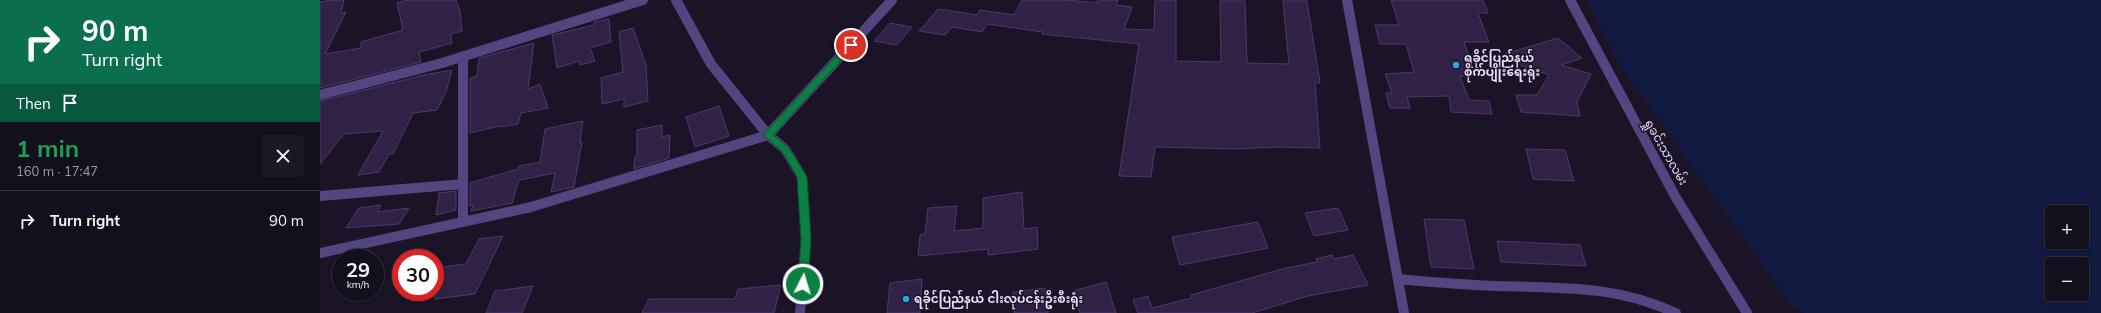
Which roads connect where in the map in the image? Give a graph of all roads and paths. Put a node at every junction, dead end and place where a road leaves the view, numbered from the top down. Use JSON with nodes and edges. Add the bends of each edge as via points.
{"nodes":[{"id":1,"x":643,"y":0,"type":"edge"},
{"id":2,"x":676,"y":0,"type":"edge"},
{"id":3,"x":892,"y":0,"type":"edge"},
{"id":4,"x":1347,"y":0,"type":"edge"},
{"id":5,"x":1570,"y":0,"type":"edge"},
{"id":6,"x":463,"y":57,"type":"junction"},
{"id":7,"x":320,"y":95,"type":"edge"},
{"id":8,"x":768,"y":135,"type":"junction"},
{"id":9,"x":463,"y":184,"type":"junction"},
{"id":10,"x":320,"y":196,"type":"edge"},
{"id":11,"x":463,"y":222,"type":"junction"},
{"id":12,"x":320,"y":253,"type":"edge"},
{"id":13,"x":1398,"y":279,"type":"junction"},
{"id":14,"x":800,"y":313,"type":"edge"},
{"id":15,"x":1404,"y":313,"type":"edge"},
{"id":16,"x":1676,"y":313,"type":"edge"},
{"id":17,"x":1747,"y":313,"type":"edge"}],
"edges":[{"from":1,"to":6,"type":"street"},
{"from":2,"to":8,"type":"street","via":[[711,64]]},
{"from":3,"to":8,"type":"street"},
{"from":4,"to":13,"type":"street"},
{"from":5,"to":17,"type":"street","name":"ရှုခင်းသာလမ်း","via":[[1642,138],[1723,277]]},
{"from":6,"to":7,"type":"street","via":[[370,84]]},
{"from":6,"to":9,"type":"street"},
{"from":8,"to":11,"type":"street","via":[[531,207]]},
{"from":8,"to":14,"type":"street","via":[[785,149],[802,177],[806,239]]},
{"from":9,"to":10,"type":"street"},
{"from":9,"to":11,"type":"street"},
{"from":11,"to":12,"type":"street"},
{"from":13,"to":15,"type":"street"},
{"from":13,"to":16,"type":"street","via":[[1599,290],[1626,294]]}]}
